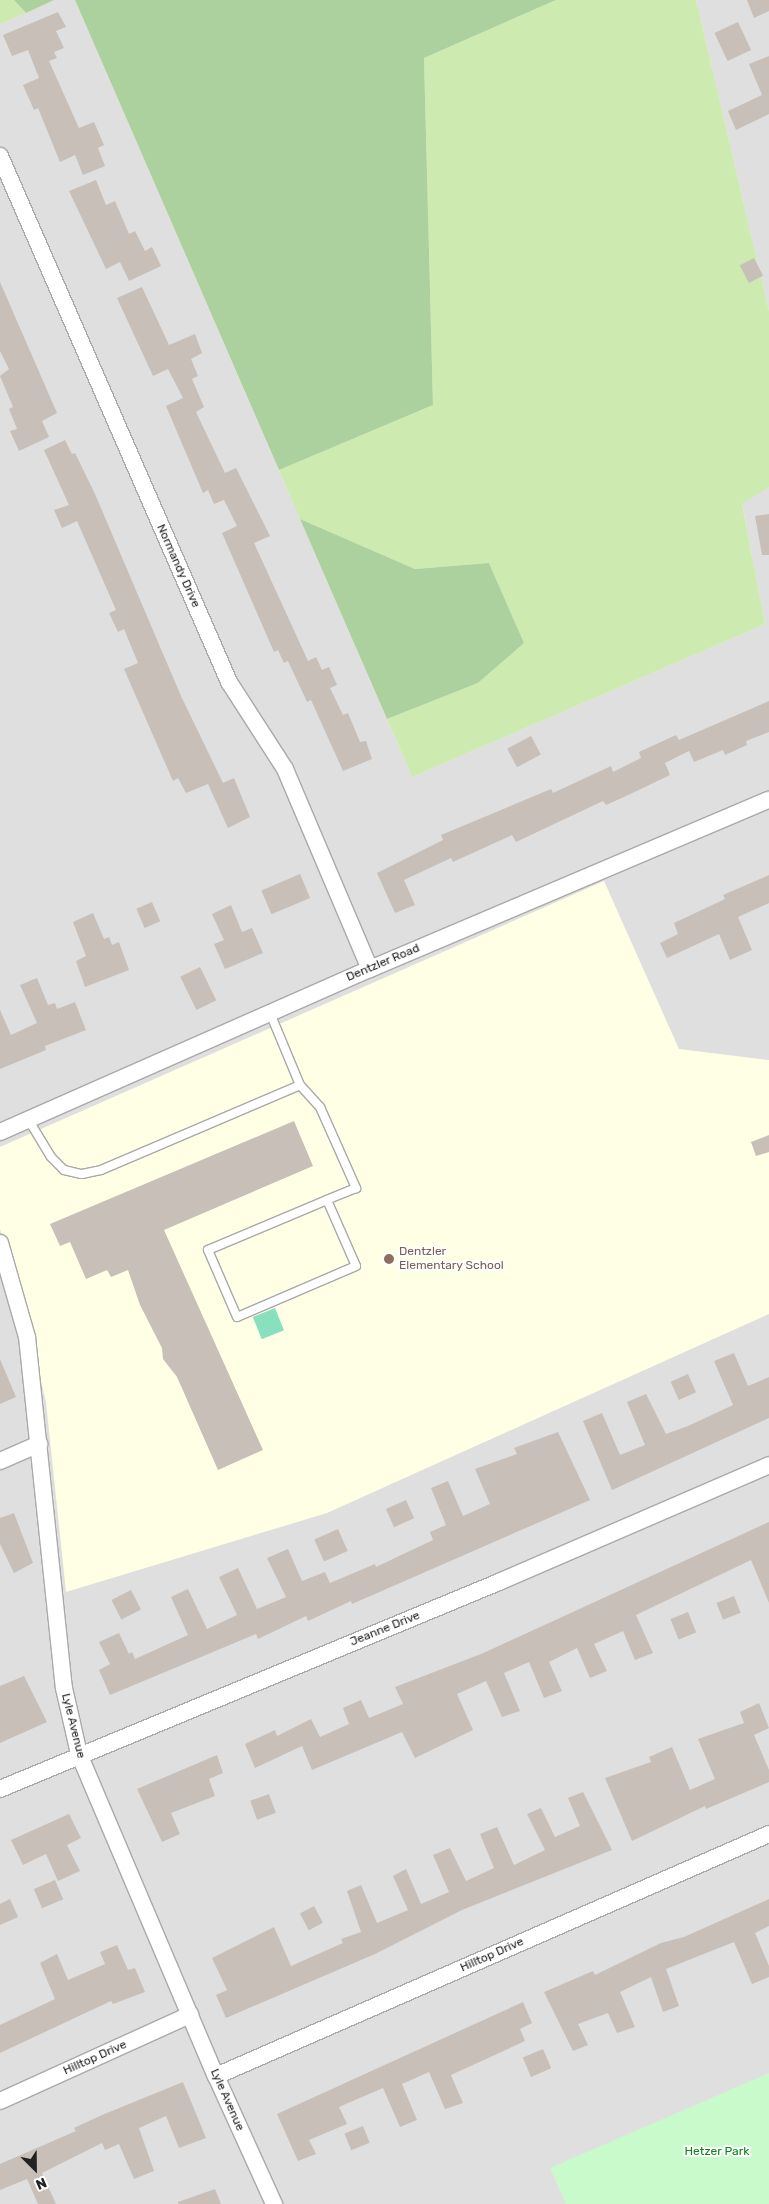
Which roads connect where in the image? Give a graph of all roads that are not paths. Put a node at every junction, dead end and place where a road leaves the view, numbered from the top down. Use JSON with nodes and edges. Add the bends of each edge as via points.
{"nodes":[{"id":1,"x":0,"y":156,"type":"edge"},
{"id":2,"x":769,"y":800,"type":"edge"},
{"id":3,"x":370,"y":969,"type":"junction"},
{"id":4,"x":270,"y":1013,"type":"junction"},
{"id":5,"x":300,"y":1085,"type":"junction"},
{"id":6,"x":28,"y":1119,"type":"junction"},
{"id":7,"x":0,"y":1132,"type":"edge"},
{"id":8,"x":327,"y":1200,"type":"junction"},
{"id":9,"x":0,"y":1243,"type":"edge"},
{"id":10,"x":39,"y":1444,"type":"junction"},
{"id":11,"x":0,"y":1461,"type":"edge"},
{"id":12,"x":769,"y":1465,"type":"edge"},
{"id":13,"x":79,"y":1754,"type":"junction"},
{"id":14,"x":0,"y":1789,"type":"edge"},
{"id":15,"x":769,"y":1834,"type":"edge"},
{"id":16,"x":190,"y":2015,"type":"junction"},
{"id":17,"x":216,"y":2076,"type":"junction"},
{"id":18,"x":0,"y":2101,"type":"edge"},
{"id":19,"x":274,"y":2204,"type":"edge"}],
"edges":[{"from":1,"to":3,"type":"street","name":"Normandy Drive","via":[[229,682],[286,769]]},
{"from":2,"to":3,"type":"street","name":"Dentzler Road"},
{"from":3,"to":4,"type":"street","name":"Dentzler Road"},
{"from":4,"to":5,"type":"lane"},
{"from":4,"to":6,"type":"street","name":"Dentzler Road"},
{"from":5,"to":6,"type":"lane","via":[[101,1170],[82,1174],[64,1170],[51,1157]]},
{"from":5,"to":8,"type":"lane","via":[[320,1107],[356,1188]]},
{"from":6,"to":7,"type":"street","name":"Dentzler Road"},
{"from":8,"to":8,"type":"lane","via":[[356,1266],[237,1317],[208,1250]]},
{"from":9,"to":10,"type":"street","name":"Lyle Avenue","via":[[27,1338]]},
{"from":10,"to":11,"type":"street"},
{"from":10,"to":13,"type":"street","name":"Lyle Avenue","via":[[64,1688]]},
{"from":12,"to":13,"type":"street","name":"Jeanne Drive","via":[[499,1582]]},
{"from":13,"to":14,"type":"street","name":"Jeanne Drive"},
{"from":13,"to":16,"type":"street","name":"Lyle Avenue"},
{"from":15,"to":17,"type":"street","name":"Hilltop Drive"},
{"from":16,"to":17,"type":"street","name":"Lyle Avenue"},
{"from":16,"to":18,"type":"street","name":"Hilltop Drive"},
{"from":17,"to":19,"type":"street","name":"Lyle Avenue"}]}
